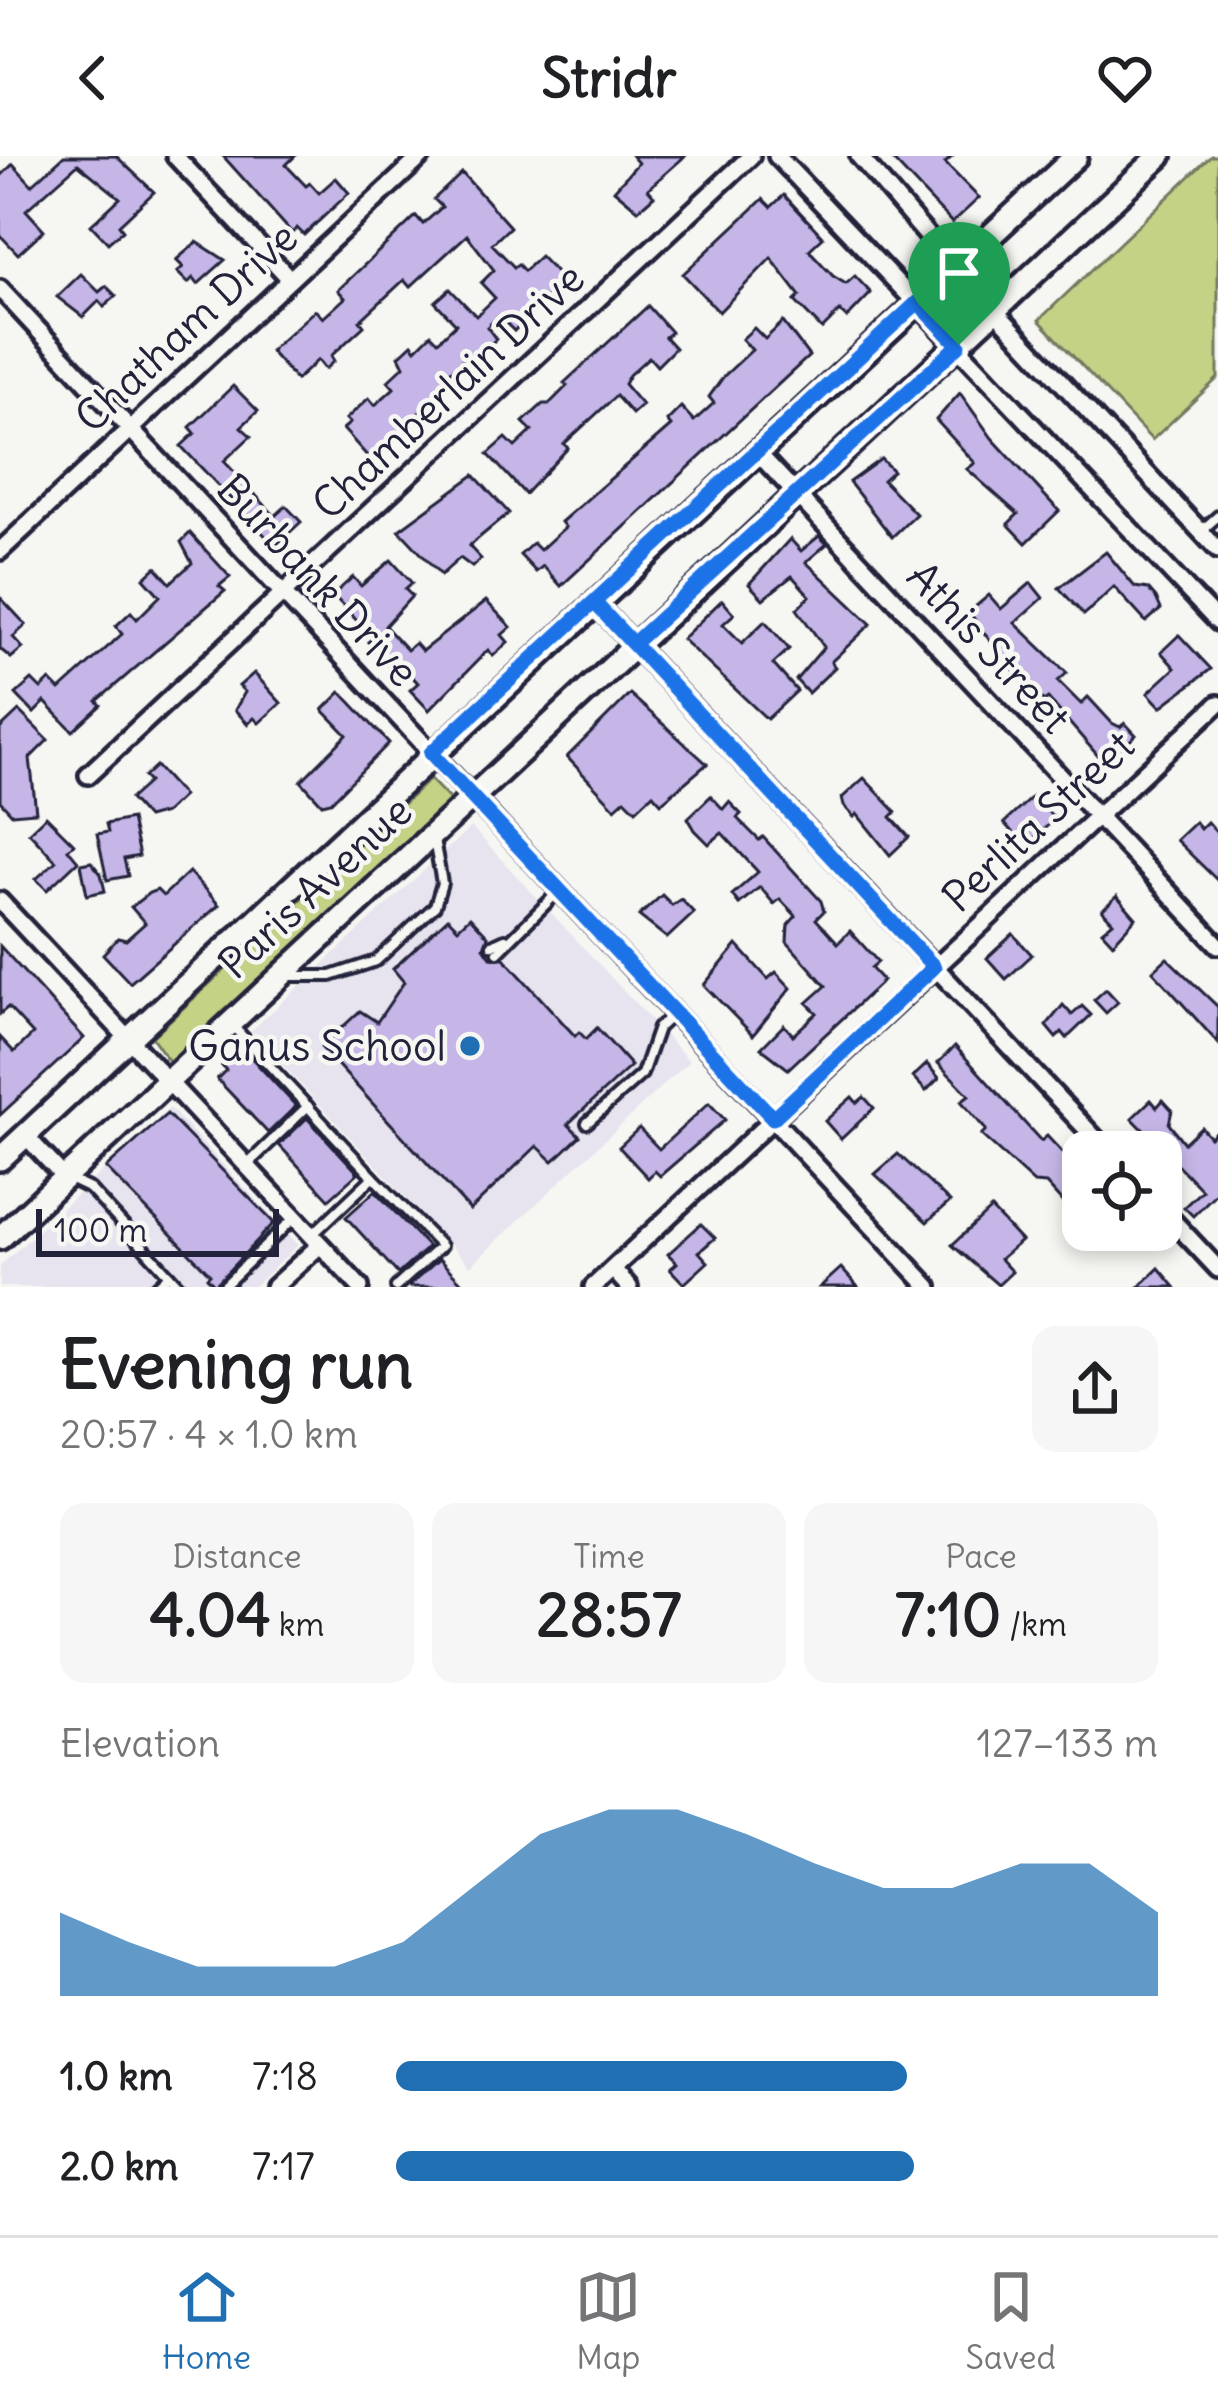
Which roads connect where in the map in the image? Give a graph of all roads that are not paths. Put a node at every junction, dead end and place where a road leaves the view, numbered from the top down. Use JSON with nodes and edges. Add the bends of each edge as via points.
{"nodes":[{"id":1,"x":175,"y":156,"type":"edge"},
{"id":2,"x":422,"y":156,"type":"edge"},
{"id":3,"x":751,"y":156,"type":"edge"},
{"id":4,"x":777,"y":156,"type":"edge"},
{"id":5,"x":859,"y":156,"type":"edge"},
{"id":6,"x":1076,"y":156,"type":"edge"},
{"id":7,"x":1160,"y":156,"type":"edge"},
{"id":8,"x":955,"y":268,"type":"junction"},
{"id":9,"x":290,"y":279,"type":"junction"},
{"id":10,"x":0,"y":289,"type":"edge"},
{"id":11,"x":918,"y":302,"type":"junction"},
{"id":12,"x":995,"y":311,"type":"junction"},
{"id":13,"x":959,"y":345,"type":"junction"},
{"id":14,"x":129,"y":430,"type":"junction"},
{"id":15,"x":757,"y":452,"type":"junction"},
{"id":16,"x":797,"y":495,"type":"junction"},
{"id":17,"x":1218,"y":516,"type":"edge"},
{"id":18,"x":1201,"y":531,"type":"junction"},
{"id":19,"x":0,"y":550,"type":"edge"},
{"id":20,"x":1218,"y":550,"type":"edge"},
{"id":21,"x":283,"y":594,"type":"junction"},
{"id":22,"x":594,"y":602,"type":"junction"},
{"id":23,"x":1218,"y":622,"type":"edge"},
{"id":24,"x":633,"y":644,"type":"junction"},
{"id":25,"x":1218,"y":704,"type":"edge"},
{"id":26,"x":431,"y":753,"type":"junction"},
{"id":27,"x":88,"y":775,"type":"dead end"},
{"id":28,"x":470,"y":795,"type":"junction"},
{"id":29,"x":1097,"y":815,"type":"junction"},
{"id":30,"x":433,"y":830,"type":"junction"},
{"id":31,"x":559,"y":891,"type":"junction"},
{"id":32,"x":0,"y":901,"type":"edge"},
{"id":33,"x":1218,"y":945,"type":"edge"},
{"id":34,"x":495,"y":948,"type":"dead end"},
{"id":35,"x":934,"y":967,"type":"junction"},
{"id":36,"x":276,"y":976,"type":"junction"},
{"id":37,"x":674,"y":1013,"type":"junction"},
{"id":38,"x":229,"y":1021,"type":"junction"},
{"id":39,"x":130,"y":1037,"type":"junction"},
{"id":40,"x":168,"y":1078,"type":"junction"},
{"id":41,"x":308,"y":1106,"type":"junction"},
{"id":42,"x":773,"y":1118,"type":"junction"},
{"id":43,"x":587,"y":1123,"type":"dead end"},
{"id":44,"x":1088,"y":1131,"type":"edge"},
{"id":45,"x":26,"y":1135,"type":"junction"},
{"id":46,"x":0,"y":1159,"type":"edge"},
{"id":47,"x":248,"y":1164,"type":"junction"},
{"id":48,"x":64,"y":1177,"type":"junction"},
{"id":49,"x":374,"y":1177,"type":"junction"},
{"id":50,"x":295,"y":1217,"type":"junction"},
{"id":51,"x":1182,"y":1230,"type":"edge"},
{"id":52,"x":0,"y":1238,"type":"edge"},
{"id":53,"x":316,"y":1240,"type":"junction"},
{"id":54,"x":613,"y":1269,"type":"junction"},
{"id":55,"x":1218,"y":1269,"type":"edge"},
{"id":56,"x":169,"y":1275,"type":"junction"},
{"id":57,"x":282,"y":1284,"type":"edge"},
{"id":58,"x":156,"y":1287,"type":"edge"},
{"id":59,"x":180,"y":1287,"type":"edge"},
{"id":60,"x":223,"y":1287,"type":"edge"},
{"id":61,"x":360,"y":1287,"type":"edge"},
{"id":62,"x":395,"y":1287,"type":"edge"},
{"id":63,"x":593,"y":1287,"type":"edge"},
{"id":64,"x":629,"y":1287,"type":"edge"},
{"id":65,"x":929,"y":1287,"type":"edge"}],
"edges":[{"from":1,"to":9,"type":"street"},
{"from":2,"to":9,"type":"street","name":"Chatham Drive"},
{"from":3,"to":21,"type":"street","name":"Chamberlain Drive"},
{"from":4,"to":11,"type":"street"},
{"from":5,"to":8,"type":"street"},
{"from":6,"to":8,"type":"street","name":"Paris Avenue"},
{"from":7,"to":12,"type":"street","name":"Paris Avenue"},
{"from":8,"to":11,"type":"street","name":"Paris Avenue"},
{"from":8,"to":12,"type":"street"},
{"from":9,"to":14,"type":"street","name":"Chatham Drive"},
{"from":10,"to":14,"type":"street","name":"Burbank Drive"},
{"from":11,"to":13,"type":"street"},
{"from":11,"to":15,"type":"street","name":"Paris Avenue"},
{"from":12,"to":13,"type":"street","name":"Paris Avenue"},
{"from":12,"to":18,"type":"street"},
{"from":13,"to":16,"type":"street","name":"Paris Avenue"},
{"from":13,"to":23,"type":"street"},
{"from":14,"to":19,"type":"street","name":"Chatham Drive"},
{"from":14,"to":21,"type":"street","name":"Burbank Drive"},
{"from":15,"to":16,"type":"street","name":"Athis Street"},
{"from":15,"to":22,"type":"street","name":"Paris Avenue"},
{"from":16,"to":24,"type":"street","name":"Paris Avenue"},
{"from":16,"to":29,"type":"street","name":"Athis Street"},
{"from":17,"to":18,"type":"lane"},
{"from":18,"to":20,"type":"street"},
{"from":21,"to":26,"type":"street","name":"Burbank Drive"},
{"from":21,"to":27,"type":"street","name":"Chamberlain Drive"},
{"from":22,"to":24,"type":"street"},
{"from":22,"to":26,"type":"street","name":"Paris Avenue"},
{"from":24,"to":28,"type":"street","name":"Paris Avenue"},
{"from":24,"to":35,"type":"street"},
{"from":25,"to":29,"type":"street","name":"Perlita Street"},
{"from":26,"to":28,"type":"street","name":"Burbank Drive"},
{"from":26,"to":39,"type":"street","name":"Paris Avenue"},
{"from":28,"to":30,"type":"street","name":"Paris Avenue"},
{"from":28,"to":31,"type":"street","name":"Burbank Drive"},
{"from":29,"to":33,"type":"street","name":"Athis Street"},
{"from":29,"to":35,"type":"street","name":"Perlita Street"},
{"from":30,"to":36,"type":"street","name":"Paris Avenue"},
{"from":30,"to":36,"type":"lane","via":[[442,884],[435,906],[376,961],[331,976]]},
{"from":31,"to":34,"type":"lane"},
{"from":31,"to":37,"type":"street","name":"Burbank Drive"},
{"from":32,"to":39,"type":"street"},
{"from":35,"to":42,"type":"street","name":"Perlita Street"},
{"from":35,"to":44,"type":"street"},
{"from":36,"to":38,"type":"street","name":"Paris Avenue"},
{"from":37,"to":42,"type":"street","name":"Burbank Drive"},
{"from":37,"to":43,"type":"lane","via":[[658,1028],[642,1074]]},
{"from":38,"to":40,"type":"street","name":"Paris Avenue"},
{"from":38,"to":41,"type":"lane"},
{"from":39,"to":40,"type":"street"},
{"from":39,"to":45,"type":"street","name":"Paris Avenue"},
{"from":40,"to":47,"type":"street"},
{"from":40,"to":48,"type":"street","name":"Paris Avenue"},
{"from":41,"to":47,"type":"lane"},
{"from":41,"to":49,"type":"lane"},
{"from":42,"to":54,"type":"street","name":"Perlita Street"},
{"from":42,"to":65,"type":"street","name":"Burbank Drive"},
{"from":45,"to":46,"type":"street","name":"Paris Avenue"},
{"from":45,"to":48,"type":"street"},
{"from":47,"to":50,"type":"street"},
{"from":48,"to":52,"type":"street","name":"Paris Avenue"},
{"from":48,"to":56,"type":"lane","via":[[90,1189]]},
{"from":49,"to":53,"type":"lane"},
{"from":49,"to":62,"type":"lane","via":[[441,1246]]},
{"from":50,"to":53,"type":"street"},
{"from":50,"to":60,"type":"lane"},
{"from":51,"to":55,"type":"street"},
{"from":53,"to":57,"type":"street"},
{"from":53,"to":61,"type":"street"},
{"from":54,"to":63,"type":"street","name":"Perlita Street"},
{"from":54,"to":64,"type":"street"},
{"from":56,"to":58,"type":"lane"},
{"from":56,"to":59,"type":"lane"}]}
